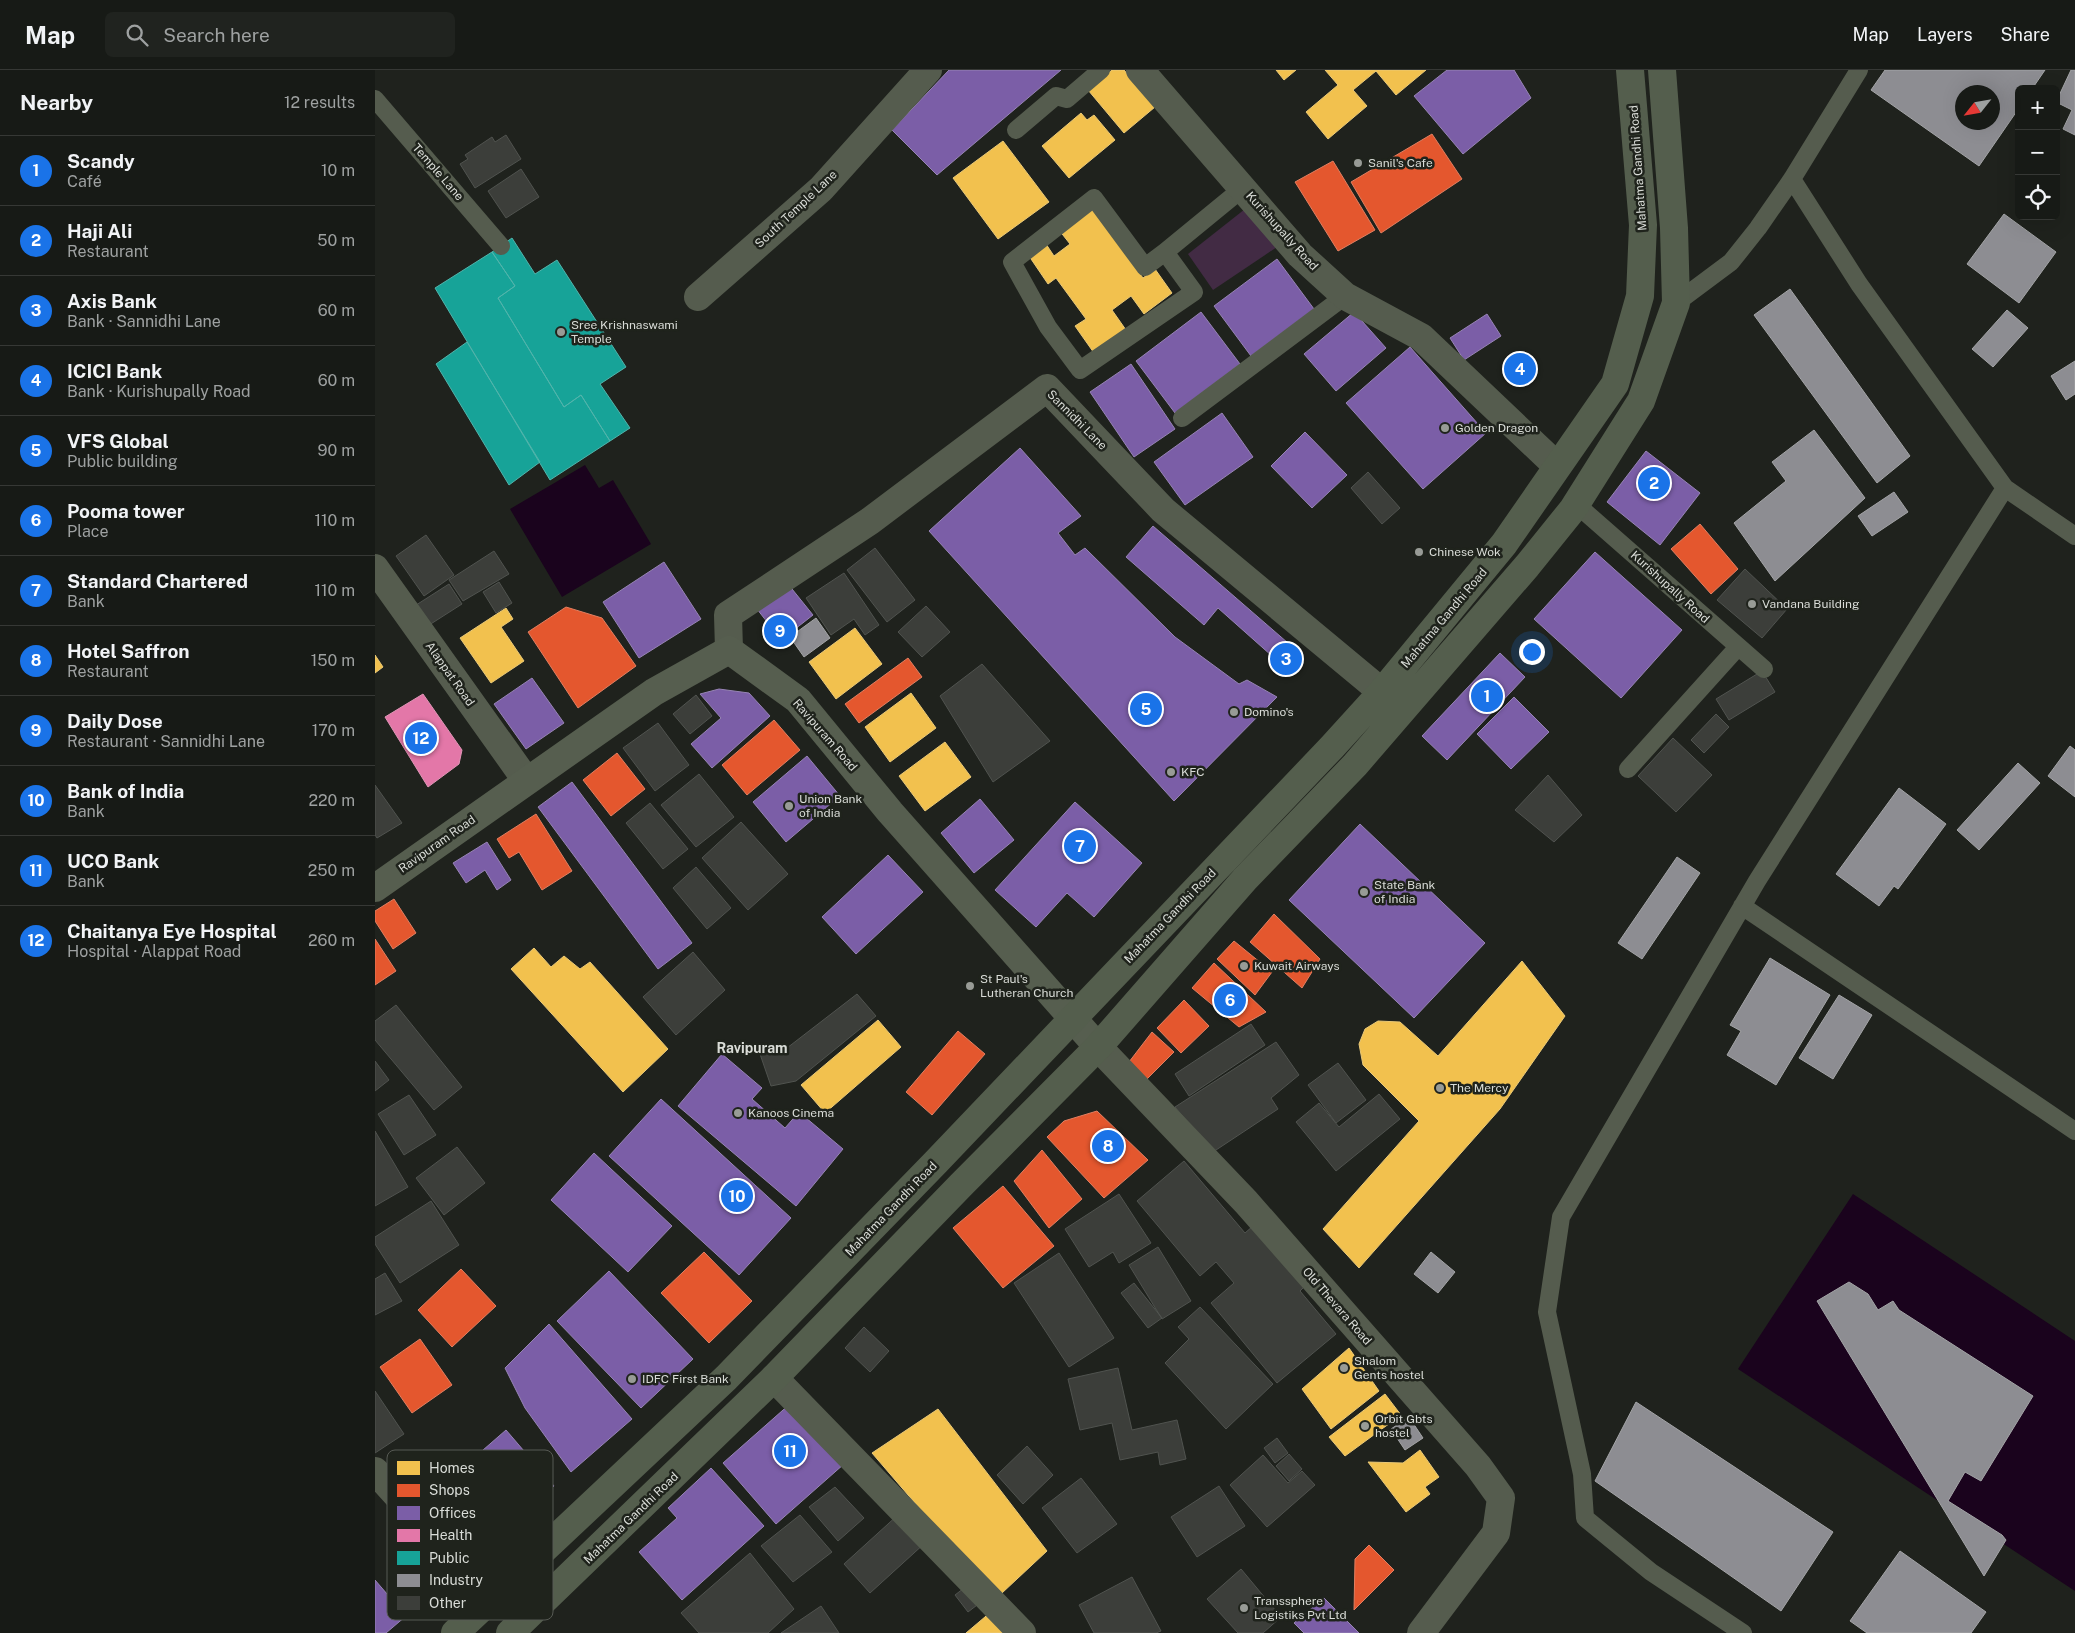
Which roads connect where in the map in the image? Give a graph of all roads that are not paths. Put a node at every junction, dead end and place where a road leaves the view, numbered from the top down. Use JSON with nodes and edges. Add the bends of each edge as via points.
{"nodes":[{"id":1,"x":928,"y":70,"type":"edge"},
{"id":2,"x":1101,"y":70,"type":"edge"},
{"id":3,"x":1140,"y":70,"type":"edge"},
{"id":4,"x":1630,"y":70,"type":"edge"},
{"id":5,"x":1662,"y":70,"type":"edge"},
{"id":6,"x":1859,"y":70,"type":"edge"},
{"id":7,"x":375,"y":99,"type":"edge"},
{"id":8,"x":1016,"y":130,"type":"dead end"},
{"id":9,"x":1792,"y":179,"type":"junction"},
{"id":10,"x":1243,"y":188,"type":"junction"},
{"id":11,"x":501,"y":246,"type":"dead end"},
{"id":12,"x":1165,"y":252,"type":"junction"},
{"id":13,"x":1345,"y":296,"type":"junction"},
{"id":14,"x":1641,"y":296,"type":"junction"},
{"id":15,"x":698,"y":297,"type":"dead end"},
{"id":16,"x":1676,"y":303,"type":"junction"},
{"id":17,"x":1183,"y":418,"type":"dead end"},
{"id":18,"x":1557,"y":466,"type":"junction"},
{"id":19,"x":2005,"y":488,"type":"junction"},
{"id":20,"x":1577,"y":504,"type":"junction"},
{"id":21,"x":2075,"y":536,"type":"edge"},
{"id":22,"x":375,"y":568,"type":"edge"},
{"id":23,"x":1738,"y":647,"type":"junction"},
{"id":24,"x":729,"y":650,"type":"junction"},
{"id":25,"x":1764,"y":669,"type":"dead end"},
{"id":26,"x":1382,"y":692,"type":"junction"},
{"id":27,"x":1628,"y":769,"type":"dead end"},
{"id":28,"x":526,"y":780,"type":"junction"},
{"id":29,"x":375,"y":888,"type":"edge"},
{"id":30,"x":1742,"y":906,"type":"junction"},
{"id":31,"x":1071,"y":1018,"type":"junction"},
{"id":32,"x":1098,"y":1047,"type":"junction"},
{"id":33,"x":2075,"y":1131,"type":"edge"},
{"id":34,"x":775,"y":1378,"type":"junction"},
{"id":35,"x":375,"y":1471,"type":"edge"},
{"id":36,"x":387,"y":1484,"type":"edge"},
{"id":37,"x":553,"y":1542,"type":"edge"},
{"id":38,"x":553,"y":1592,"type":"edge"},
{"id":39,"x":470,"y":1620,"type":"edge"},
{"id":40,"x":524,"y":1620,"type":"edge"},
{"id":41,"x":455,"y":1633,"type":"edge"},
{"id":42,"x":510,"y":1633,"type":"edge"},
{"id":43,"x":1021,"y":1633,"type":"edge"},
{"id":44,"x":1421,"y":1633,"type":"edge"},
{"id":45,"x":1743,"y":1633,"type":"edge"}],
"edges":[{"from":1,"to":15,"type":"street","name":"South Temple Lane","via":[[821,189]]},
{"from":2,"to":8,"type":"lane","via":[[1067,99],[1056,96]]},
{"from":3,"to":10,"type":"street","name":"Kurishupally Road"},
{"from":4,"to":14,"type":"main road","name":"Mahatma Gandhi Road","via":[[1643,225]]},
{"from":5,"to":16,"type":"main road","name":"Mahatma Gandhi Road","via":[[1674,228]]},
{"from":6,"to":9,"type":"lane"},
{"from":7,"to":11,"type":"lane","name":"Temple Lane"},
{"from":9,"to":16,"type":"lane","via":[[1731,262]]},
{"from":9,"to":19,"type":"lane","via":[[1859,284]]},
{"from":10,"to":12,"type":"lane"},
{"from":10,"to":13,"type":"street","name":"Kurishupally Road","via":[[1300,255]]},
{"from":12,"to":12,"type":"lane","via":[[1194,292],[1080,370],[1048,326],[1013,262],[1094,198],[1145,267]]},
{"from":13,"to":17,"type":"lane"},
{"from":13,"to":18,"type":"street","name":"Kurishupally Road","via":[[1421,337]]},
{"from":14,"to":16,"type":"main road"},
{"from":14,"to":18,"type":"main road","name":"Mahatma Gandhi Road","via":[[1615,384]]},
{"from":16,"to":20,"type":"main road","name":"Mahatma Gandhi Road","via":[[1641,401]]},
{"from":18,"to":26,"type":"main road","name":"Mahatma Gandhi Road","via":[[1504,544]]},
{"from":19,"to":21,"type":"lane"},
{"from":19,"to":30,"type":"lane"},
{"from":20,"to":23,"type":"lane","name":"Kurishupally Road"},
{"from":20,"to":32,"type":"main road","name":"Mahatma Gandhi Road","via":[[1355,765],[1245,879]]},
{"from":22,"to":28,"type":"street","name":"Alappat Road"},
{"from":23,"to":25,"type":"lane","name":"Kurishupally Road"},
{"from":23,"to":27,"type":"lane"},
{"from":24,"to":26,"type":"street","name":"Sannidhi Lane","via":[[728,615],[870,521],[1047,388],[1163,510]]},
{"from":24,"to":28,"type":"main road","name":"Ravipuram Road","via":[[654,692]]},
{"from":24,"to":31,"type":"main road","name":"Ravipuram Road","via":[[798,700],[890,812]]},
{"from":26,"to":31,"type":"main road","name":"Mahatma Gandhi Road"},
{"from":28,"to":29,"type":"main road","name":"Ravipuram Road"},
{"from":30,"to":33,"type":"lane"},
{"from":30,"to":45,"type":"lane","via":[[1561,1217],[1547,1312],[1582,1474],[1585,1518],[1651,1572]]},
{"from":31,"to":32,"type":"main road","name":"Ravipuram Road"},
{"from":31,"to":37,"type":"main road","name":"Mahatma Gandhi Road","via":[[726,1378]]},
{"from":32,"to":34,"type":"main road","name":"Mahatma Gandhi Road"},
{"from":32,"to":44,"type":"street","name":"Old Thevara Road","via":[[1246,1202],[1471,1459],[1501,1498],[1496,1533]]},
{"from":34,"to":38,"type":"main road","name":"Mahatma Gandhi Road"},
{"from":34,"to":43,"type":"street"},
{"from":35,"to":36,"type":"street"},
{"from":39,"to":41,"type":"main road","name":"Mahatma Gandhi Road"},
{"from":40,"to":42,"type":"main road","name":"Mahatma Gandhi Road"}]}
